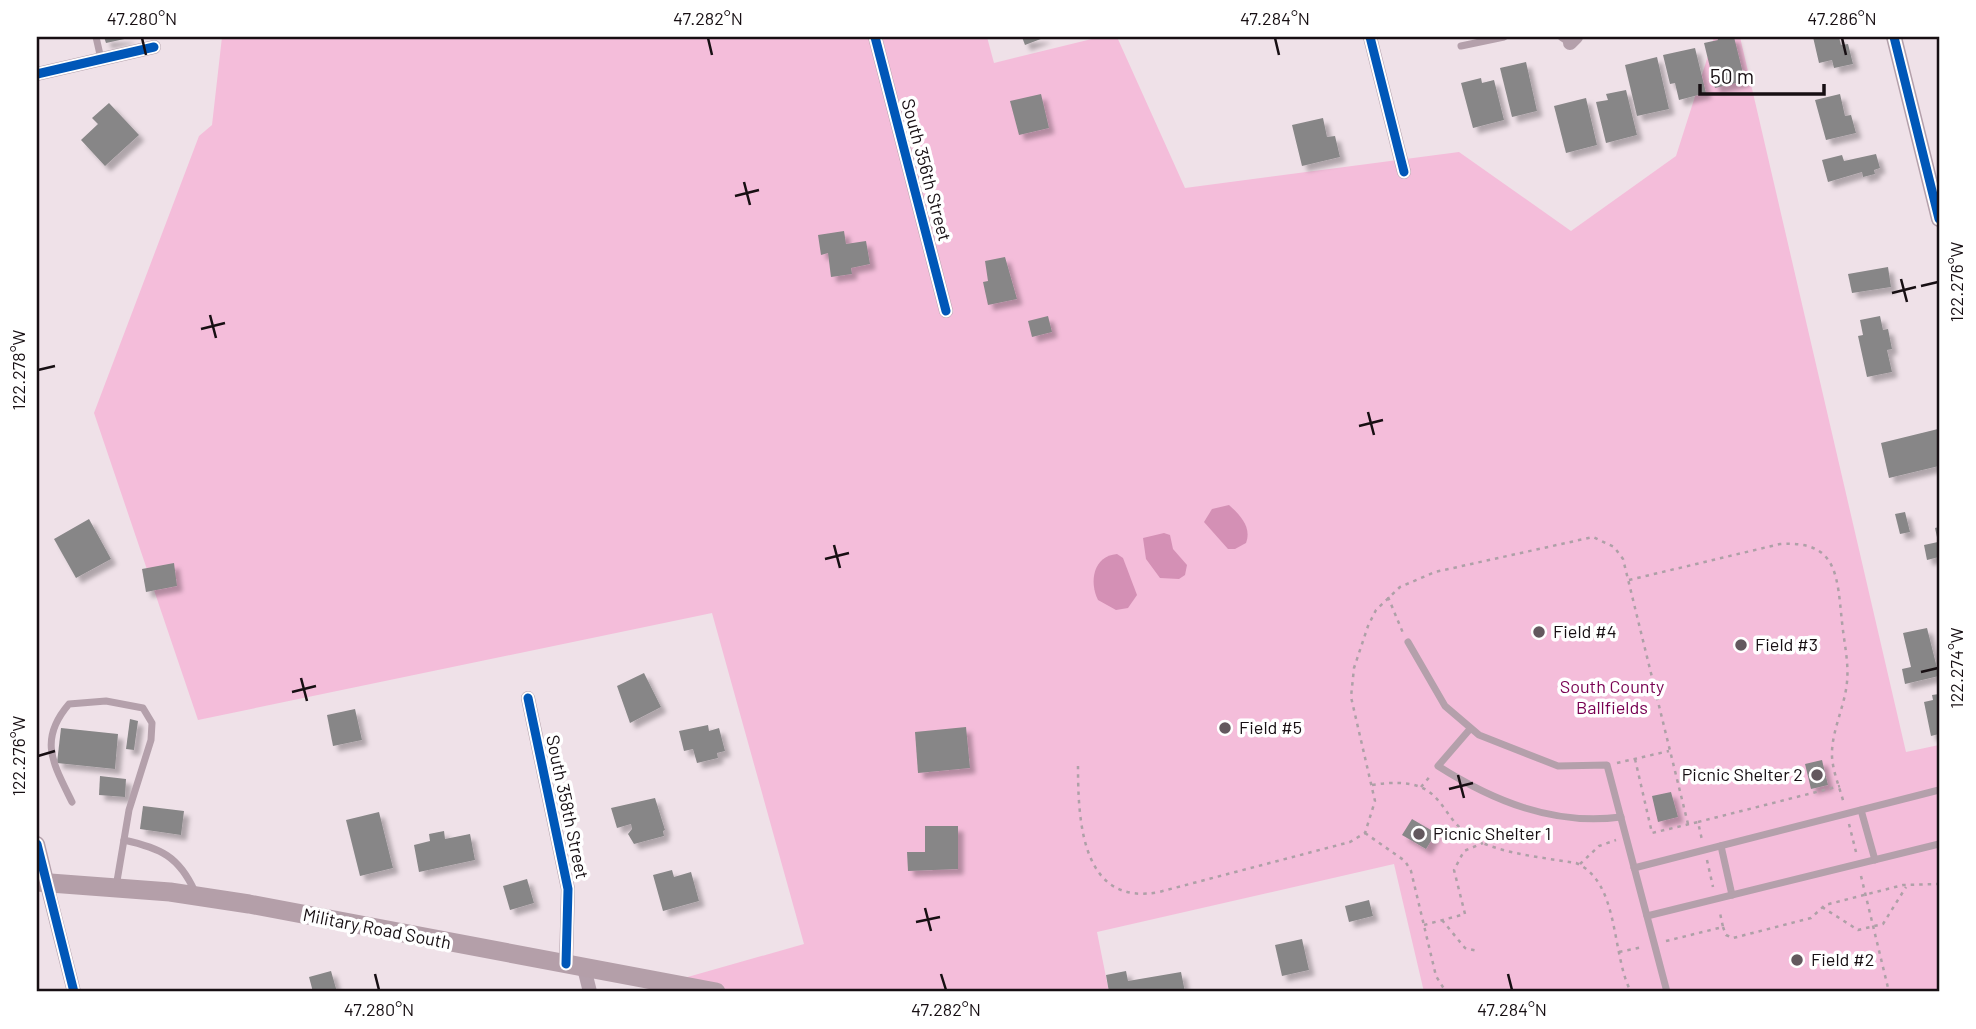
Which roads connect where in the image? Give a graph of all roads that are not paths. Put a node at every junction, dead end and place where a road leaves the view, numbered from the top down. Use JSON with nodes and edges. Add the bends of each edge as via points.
{"nodes":[{"id":1,"x":96,"y":37,"type":"edge"},
{"id":2,"x":874,"y":37,"type":"edge"},
{"id":3,"x":1370,"y":37,"type":"edge"},
{"id":4,"x":1504,"y":37,"type":"edge"},
{"id":5,"x":1894,"y":37,"type":"edge"},
{"id":6,"x":155,"y":42,"type":"edge"},
{"id":7,"x":1461,"y":46,"type":"dead end"},
{"id":8,"x":101,"y":59,"type":"junction"},
{"id":9,"x":37,"y":74,"type":"edge"},
{"id":10,"x":1404,"y":172,"type":"dead end"},
{"id":11,"x":1938,"y":211,"type":"edge"},
{"id":12,"x":946,"y":310,"type":"dead end"},
{"id":13,"x":1408,"y":642,"type":"road end"},
{"id":14,"x":528,"y":698,"type":"dead end"},
{"id":15,"x":1470,"y":729,"type":"junction"},
{"id":16,"x":1939,"y":790,"type":"edge"},
{"id":17,"x":72,"y":802,"type":"dead end"},
{"id":18,"x":1861,"y":810,"type":"junction"},
{"id":19,"x":1621,"y":817,"type":"junction"},
{"id":20,"x":124,"y":839,"type":"junction"},
{"id":21,"x":37,"y":844,"type":"edge"},
{"id":22,"x":1939,"y":844,"type":"edge"},
{"id":23,"x":1721,"y":846,"type":"junction"},
{"id":24,"x":1875,"y":860,"type":"junction"},
{"id":25,"x":1634,"y":868,"type":"junction"},
{"id":26,"x":41,"y":882,"type":"edge"},
{"id":27,"x":116,"y":887,"type":"junction"},
{"id":28,"x":1732,"y":895,"type":"junction"},
{"id":29,"x":198,"y":897,"type":"junction"},
{"id":30,"x":1647,"y":916,"type":"junction"},
{"id":31,"x":575,"y":966,"type":"junction"},
{"id":32,"x":74,"y":992,"type":"edge"},
{"id":33,"x":590,"y":992,"type":"edge"},
{"id":34,"x":716,"y":992,"type":"edge"},
{"id":35,"x":1667,"y":992,"type":"edge"}],
"edges":[{"from":1,"to":8,"type":"lane"},
{"from":2,"to":12,"type":"street","name":"South 356th Street"},
{"from":3,"to":10,"type":"street"},
{"from":4,"to":7,"type":"lane"},
{"from":5,"to":11,"type":"street"},
{"from":6,"to":8,"type":"street"},
{"from":8,"to":9,"type":"street"},
{"from":13,"to":15,"type":"lane","via":[[1445,706]]},
{"from":14,"to":31,"type":"street","name":"South 358th Street","via":[[568,889]]},
{"from":15,"to":19,"type":"lane","via":[[1510,750],[1558,766],[1607,765]]},
{"from":15,"to":19,"type":"lane","via":[[1438,766],[1471,787],[1548,814],[1584,819]]},
{"from":16,"to":18,"type":"lane"},
{"from":17,"to":20,"type":"lane","via":[[53,764],[50,738],[57,718],[69,704],[106,701],[143,708],[152,723],[151,740]]},
{"from":18,"to":23,"type":"lane"},
{"from":18,"to":24,"type":"lane"},
{"from":19,"to":25,"type":"lane"},
{"from":20,"to":27,"type":"lane"},
{"from":20,"to":29,"type":"lane","via":[[158,848],[187,874]]},
{"from":21,"to":26,"type":"street"},
{"from":22,"to":24,"type":"lane"},
{"from":23,"to":25,"type":"lane"},
{"from":23,"to":28,"type":"lane"},
{"from":24,"to":28,"type":"lane"},
{"from":25,"to":30,"type":"lane"},
{"from":26,"to":27,"type":"main road","name":"Military Road South"},
{"from":26,"to":32,"type":"street"},
{"from":27,"to":29,"type":"main road","name":"Military Road South"},
{"from":28,"to":30,"type":"lane"},
{"from":29,"to":31,"type":"main road","name":"Military Road South"},
{"from":30,"to":35,"type":"lane"},
{"from":31,"to":33,"type":"street","name":"South 358th Street"},
{"from":31,"to":34,"type":"main road","name":"Military Road South"}]}
